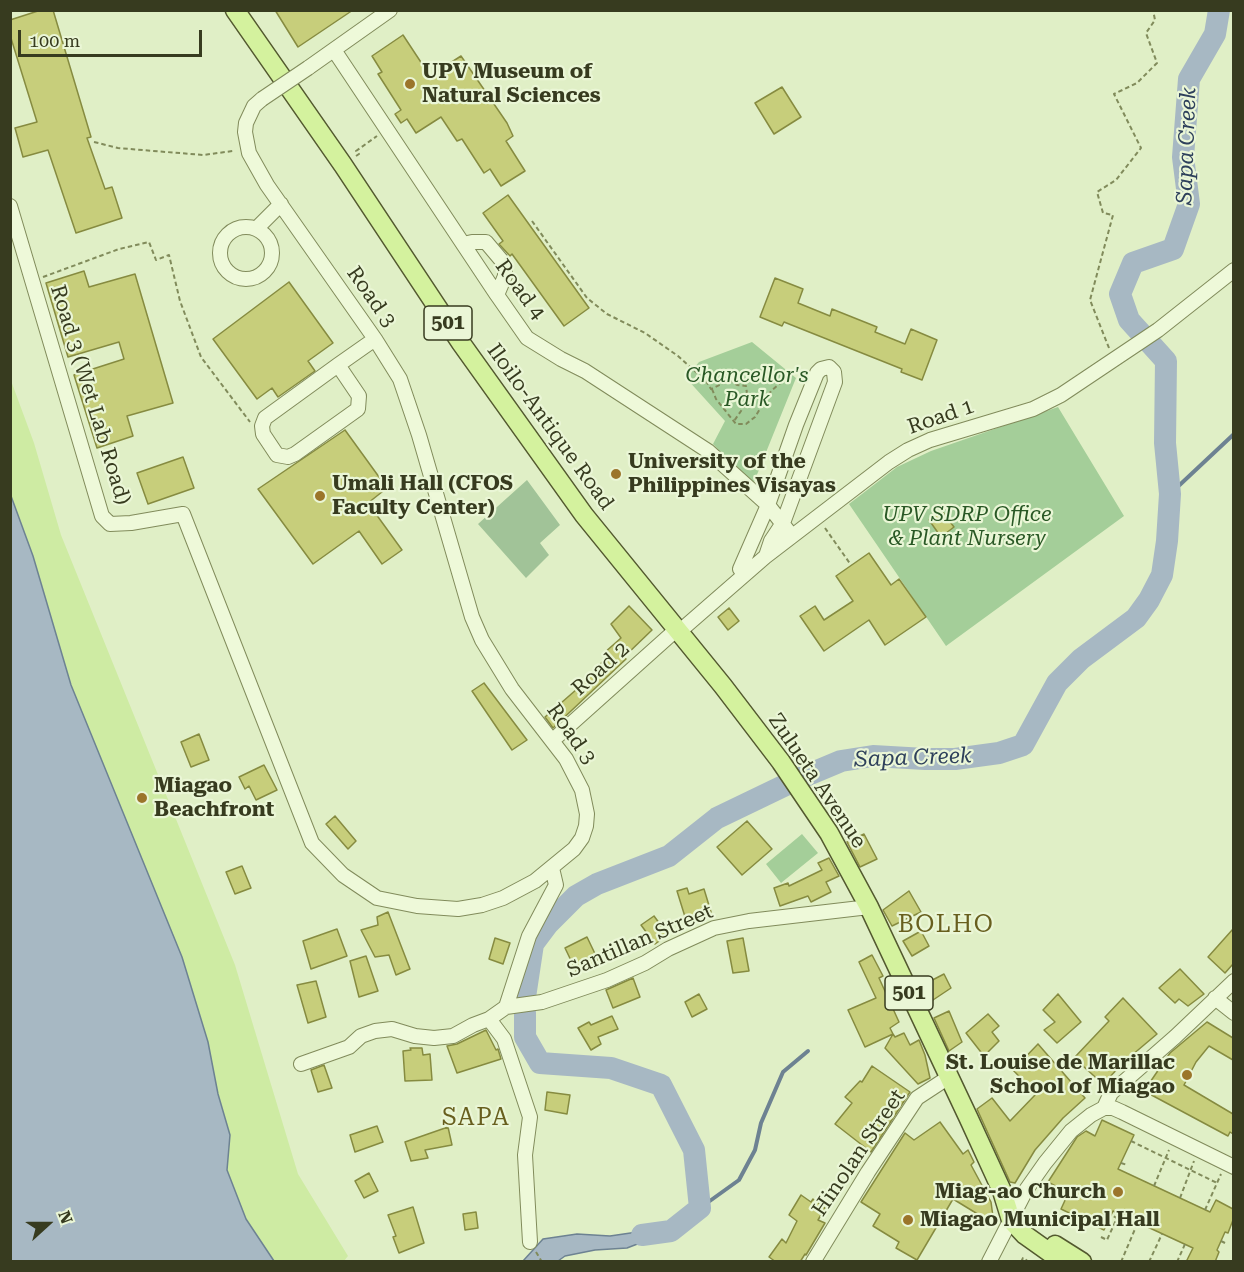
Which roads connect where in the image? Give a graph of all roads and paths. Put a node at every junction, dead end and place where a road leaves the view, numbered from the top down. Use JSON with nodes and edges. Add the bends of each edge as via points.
{"nodes":[{"id":1,"x":235,"y":10,"type":"edge"},
{"id":2,"x":390,"y":10,"type":"edge"},
{"id":3,"x":1153,"y":10,"type":"edge"},
{"id":4,"x":334,"y":50,"type":"junction"},
{"id":5,"x":371,"y":140,"type":"dead end"},
{"id":6,"x":94,"y":142,"type":"dead end"},
{"id":7,"x":233,"y":151,"type":"dead end"},
{"id":8,"x":358,"y":154,"type":"dead end"},
{"id":9,"x":280,"y":204,"type":"junction"},
{"id":10,"x":10,"y":206,"type":"edge"},
{"id":11,"x":532,"y":221,"type":"dead end"},
{"id":12,"x":256,"y":228,"type":"dead end"},
{"id":13,"x":462,"y":244,"type":"junction"},
{"id":14,"x":1233,"y":270,"type":"edge"},
{"id":15,"x":33,"y":281,"type":"junction"},
{"id":16,"x":497,"y":295,"type":"junction"},
{"id":17,"x":375,"y":339,"type":"junction"},
{"id":18,"x":1114,"y":360,"type":"junction"},
{"id":19,"x":338,"y":365,"type":"junction"},
{"id":20,"x":791,"y":374,"type":"dead end"},
{"id":21,"x":711,"y":388,"type":"junction"},
{"id":22,"x":734,"y":421,"type":"junction"},
{"id":23,"x":252,"y":424,"type":"dead end"},
{"id":24,"x":768,"y":506,"type":"junction"},
{"id":25,"x":183,"y":514,"type":"joint"},
{"id":26,"x":816,"y":516,"type":"junction"},
{"id":27,"x":788,"y":530,"type":"junction"},
{"id":28,"x":771,"y":542,"type":"junction"},
{"id":29,"x":765,"y":557,"type":"junction"},
{"id":30,"x":851,"y":565,"type":"dead end"},
{"id":31,"x":740,"y":569,"type":"junction"},
{"id":32,"x":677,"y":629,"type":"junction"},
{"id":33,"x":553,"y":740,"type":"junction"},
{"id":34,"x":552,"y":868,"type":"junction"},
{"id":35,"x":869,"y":907,"type":"junction"},
{"id":36,"x":1233,"y":981,"type":"edge"},
{"id":37,"x":1215,"y":998,"type":"junction"},
{"id":38,"x":506,"y":1007,"type":"junction"},
{"id":39,"x":1233,"y":1013,"type":"edge"},
{"id":40,"x":489,"y":1019,"type":"junction"},
{"id":41,"x":301,"y":1064,"type":"dead end"},
{"id":42,"x":949,"y":1077,"type":"junction"},
{"id":43,"x":1109,"y":1108,"type":"junction"},
{"id":44,"x":1131,"y":1141,"type":"dead end"},
{"id":45,"x":1172,"y":1143,"type":"dead end"},
{"id":46,"x":1166,"y":1158,"type":"junction"},
{"id":47,"x":1121,"y":1162,"type":"dead end"},
{"id":48,"x":1127,"y":1165,"type":"dead end"},
{"id":49,"x":1233,"y":1167,"type":"edge"},
{"id":50,"x":1190,"y":1170,"type":"junction"},
{"id":51,"x":1154,"y":1186,"type":"dead end"},
{"id":52,"x":1179,"y":1198,"type":"dead end"},
{"id":53,"x":1012,"y":1210,"type":"junction"},
{"id":54,"x":1205,"y":1210,"type":"dead end"},
{"id":55,"x":1111,"y":1215,"type":"dead end"},
{"id":56,"x":1138,"y":1222,"type":"dead end"},
{"id":57,"x":1162,"y":1234,"type":"dead end"},
{"id":58,"x":1101,"y":1237,"type":"dead end"},
{"id":59,"x":1221,"y":1241,"type":"dead end"},
{"id":60,"x":530,"y":1242,"type":"dead end"},
{"id":61,"x":1185,"y":1244,"type":"dead end"},
{"id":62,"x":1227,"y":1244,"type":"dead end"},
{"id":63,"x":813,"y":1261,"type":"edge"},
{"id":64,"x":990,"y":1262,"type":"edge"},
{"id":65,"x":1021,"y":1262,"type":"edge"},
{"id":66,"x":1029,"y":1262,"type":"edge"},
{"id":67,"x":1063,"y":1262,"type":"edge"},
{"id":68,"x":1082,"y":1262,"type":"edge"},
{"id":69,"x":1121,"y":1262,"type":"edge"},
{"id":70,"x":1149,"y":1262,"type":"edge"},
{"id":71,"x":1177,"y":1262,"type":"edge"}],
"edges":[{"from":1,"to":32,"type":"main road","name":"Iloilo-Antique Road","number":"501","via":[[467,352],[584,515]]},
{"from":2,"to":4,"type":"street"},
{"from":3,"to":18,"type":"path","via":[[1155,20],[1146,33],[1157,63],[1137,83],[1114,94],[1141,148],[1116,180],[1097,192],[1103,213],[1113,215],[1090,300]]},
{"from":4,"to":9,"type":"street","name":"Road 3","bridge":true,"via":[[262,99],[249,114],[245,132],[249,153]]},
{"from":4,"to":13,"type":"street","name":"Road 4"},
{"from":5,"to":8,"type":"path","via":[[356,151]]},
{"from":6,"to":7,"type":"path","via":[[118,148],[203,155]]},
{"from":9,"to":12,"type":"street"},
{"from":9,"to":17,"type":"street","name":"Road 3"},
{"from":10,"to":15,"type":"street","name":"Road 3 (Wet Lab Road)"},
{"from":11,"to":21,"type":"path","via":[[587,298],[678,356]]},
{"from":13,"to":16,"type":"street","name":"Road 4"},
{"from":13,"to":16,"type":"street","via":[[486,242],[494,249],[505,267]]},
{"from":14,"to":18,"type":"street","name":"Road 1"},
{"from":15,"to":23,"type":"path","via":[[149,242],[156,260],[169,255],[180,301],[201,357]]},
{"from":15,"to":25,"type":"street","name":"Road 3 (Wet Lab Road)","via":[[102,516],[110,524]]},
{"from":16,"to":24,"type":"street","name":"Road 4","via":[[527,338],[690,437]]},
{"from":17,"to":19,"type":"street"},
{"from":17,"to":33,"type":"street","name":"Road 3","via":[[400,379],[482,640],[512,689]]},
{"from":18,"to":26,"type":"street","name":"Road 1","via":[[1033,409],[908,450]]},
{"from":19,"to":19,"type":"street","via":[[265,418],[263,434],[277,455],[295,454],[358,409],[359,396]]},
{"from":20,"to":22,"type":"path","via":[[771,391],[755,417],[746,424]]},
{"from":21,"to":22,"type":"path"},
{"from":21,"to":22,"type":"path","via":[[730,380],[746,386],[748,401]]},
{"from":24,"to":27,"type":"street","name":"Road 4"},
{"from":24,"to":27,"type":"street","via":[[817,373],[829,367],[835,382]]},
{"from":24,"to":31,"type":"street"},
{"from":25,"to":34,"type":"street","name":"Road 3","via":[[308,835],[334,867],[377,898],[458,909],[502,898]]},
{"from":26,"to":27,"type":"street","name":"Road 1"},
{"from":26,"to":30,"type":"path"},
{"from":27,"to":28,"type":"street"},
{"from":27,"to":29,"type":"street","name":"Road 1"},
{"from":28,"to":29,"type":"street"},
{"from":28,"to":31,"type":"street"},
{"from":29,"to":32,"type":"street","name":"Road 1"},
{"from":31,"to":32,"type":"street"},
{"from":32,"to":33,"type":"street","name":"Road 2"},
{"from":32,"to":35,"type":"main road","name":"Zulueta Avenue","number":"501","via":[[781,762],[829,833]]},
{"from":33,"to":34,"type":"street","name":"Road 3","via":[[582,790],[587,814],[582,838]]},
{"from":34,"to":38,"type":"street","via":[[556,885],[529,936]]},
{"from":35,"to":38,"type":"street","name":"Santillan Street","via":[[714,928],[608,980],[542,1002]]},
{"from":35,"to":42,"type":"main road","name":"Zulueta Avenue","number":"501"},
{"from":36,"to":37,"type":"street"},
{"from":37,"to":39,"type":"street"},
{"from":37,"to":43,"type":"street","via":[[1111,1093]]},
{"from":38,"to":40,"type":"street","name":"Santillan Street"},
{"from":40,"to":41,"type":"street","name":"Santillan Street","via":[[453,1036],[434,1038],[392,1029],[375,1031],[361,1036],[349,1047]]},
{"from":40,"to":60,"type":"street","via":[[504,1040],[530,1117],[525,1155]]},
{"from":42,"to":53,"type":"main road","name":"Zulueta Avenue","number":"501"},
{"from":42,"to":63,"type":"street","name":"Hinolan Street","via":[[917,1098]]},
{"from":43,"to":49,"type":"street"},
{"from":43,"to":53,"type":"street","via":[[1090,1115],[1071,1131]]},
{"from":44,"to":46,"type":"path"},
{"from":45,"to":46,"type":"path"},
{"from":46,"to":50,"type":"path"},
{"from":46,"to":51,"type":"path"},
{"from":47,"to":48,"type":"path"},
{"from":50,"to":52,"type":"path"},
{"from":50,"to":54,"type":"path","via":[[1216,1183]]},
{"from":53,"to":64,"type":"street"},
{"from":53,"to":67,"type":"main road","name":"Zulueta Avenue","number":"501","via":[[1025,1235]]},
{"from":53,"to":68,"type":"main road","name":"Zulueta Avenue","number":"501","via":[[1032,1230]]},
{"from":55,"to":58,"type":"path","via":[[1117,1218],[1107,1240]]},
{"from":56,"to":69,"type":"path"},
{"from":57,"to":70,"type":"path"},
{"from":59,"to":62,"type":"path"},
{"from":61,"to":71,"type":"path"},
{"from":65,"to":66,"type":"path","via":[[1023,1258]]}]}
